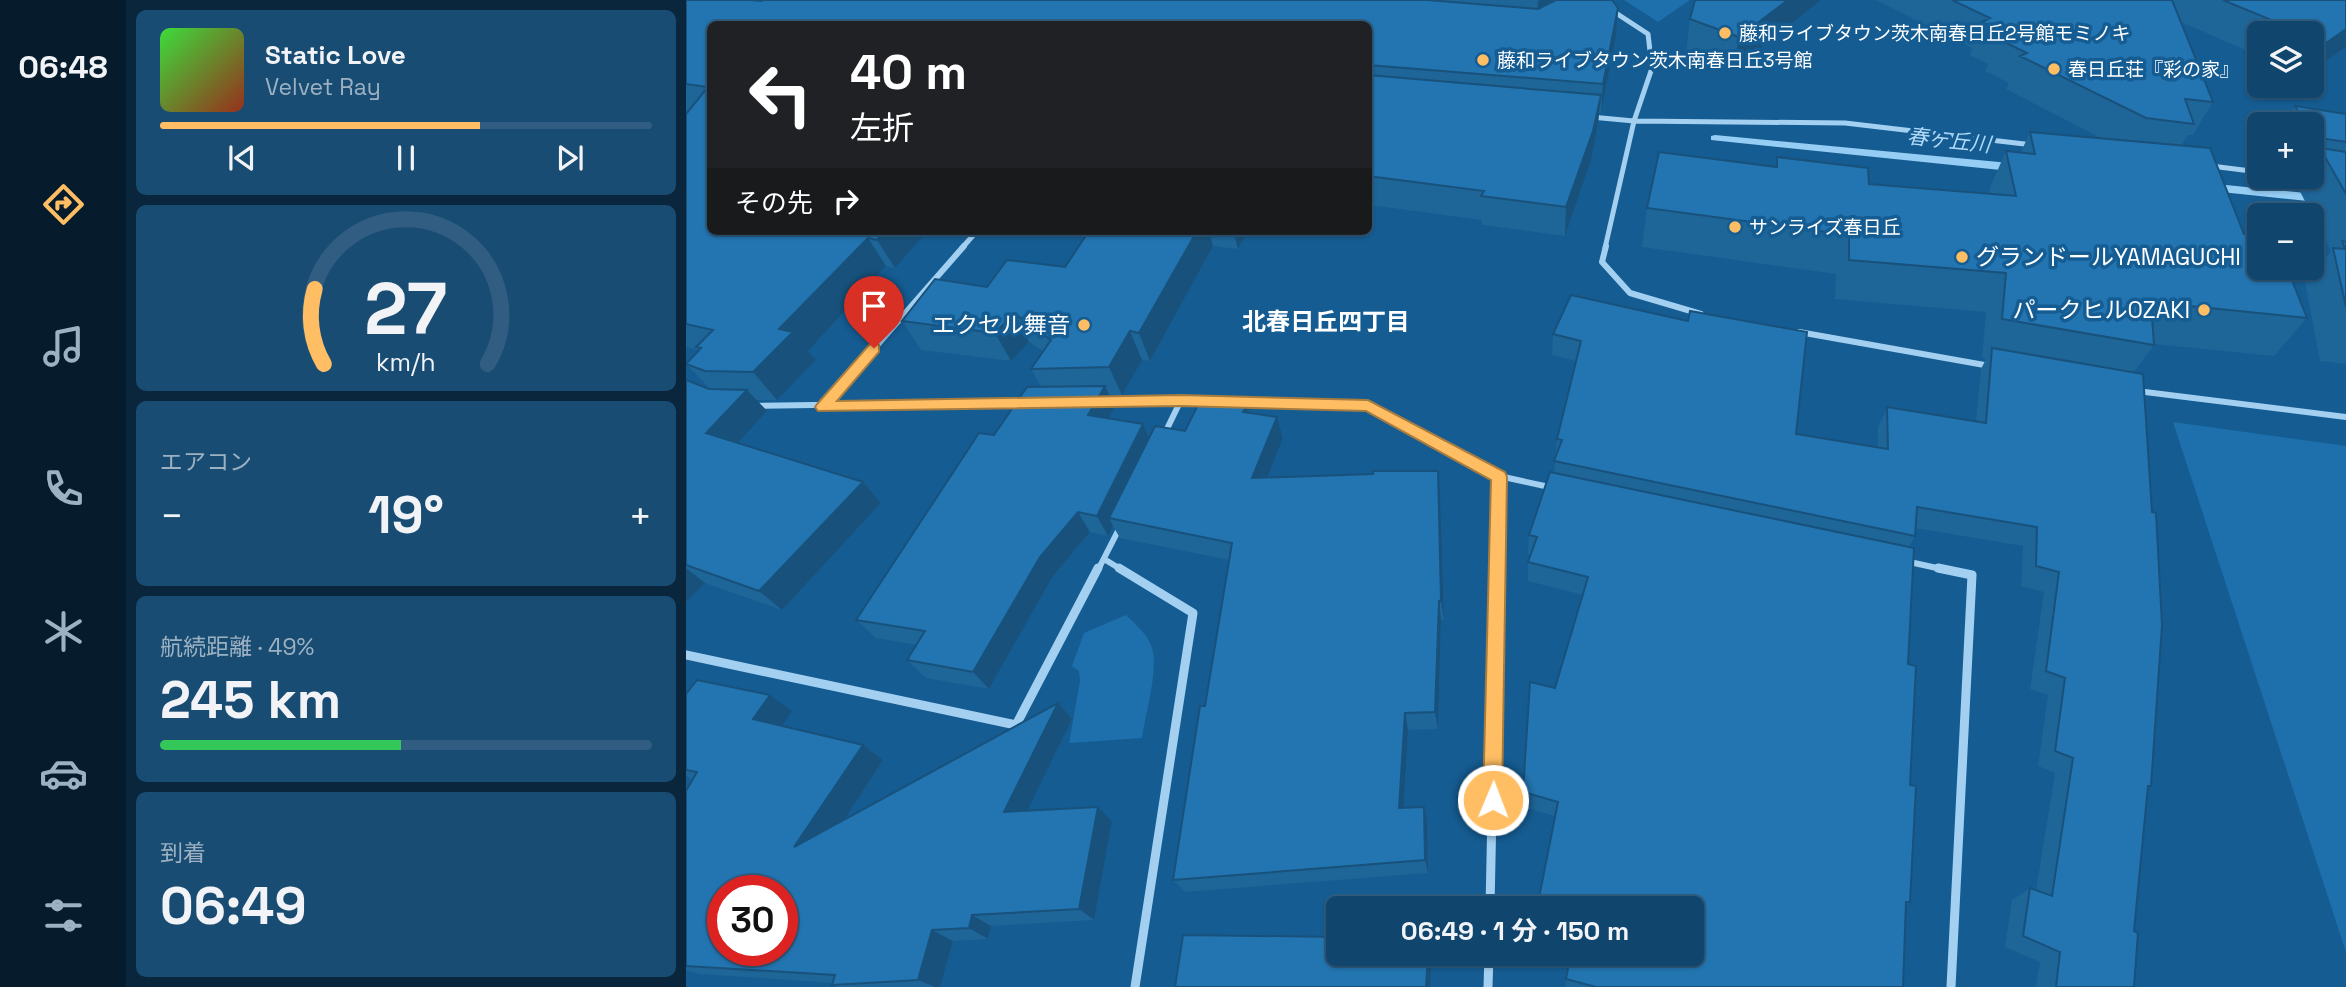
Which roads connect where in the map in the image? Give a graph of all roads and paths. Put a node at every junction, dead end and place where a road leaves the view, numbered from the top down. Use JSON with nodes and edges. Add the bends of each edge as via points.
{"nodes":[{"id":1,"x":1596,"y":0,"type":"edge"},
{"id":2,"x":1581,"y":117,"type":"edge"},
{"id":3,"x":1634,"y":121,"type":"junction"},
{"id":4,"x":2038,"y":146,"type":"edge"},
{"id":5,"x":2204,"y":166,"type":"edge"},
{"id":6,"x":2247,"y":171,"type":"edge"},
{"id":7,"x":973,"y":235,"type":"edge"},
{"id":8,"x":1705,"y":315,"type":"edge"},
{"id":9,"x":1788,"y":330,"type":"edge"},
{"id":10,"x":1994,"y":366,"type":"edge"},
{"id":11,"x":2132,"y":390,"type":"edge"},
{"id":12,"x":1181,"y":400,"type":"junction"},
{"id":13,"x":1098,"y":401,"type":"edge"},
{"id":14,"x":1029,"y":402,"type":"edge"},
{"id":15,"x":743,"y":405,"type":"edge"},
{"id":16,"x":823,"y":407,"type":"junction"},
{"id":17,"x":2346,"y":417,"type":"edge"},
{"id":18,"x":1157,"y":449,"type":"edge"},
{"id":19,"x":1499,"y":477,"type":"junction"},
{"id":20,"x":1567,"y":491,"type":"edge"},
{"id":21,"x":1128,"y":510,"type":"edge"},
{"id":22,"x":1891,"y":558,"type":"edge"},
{"id":23,"x":1104,"y":559,"type":"junction"},
{"id":24,"x":686,"y":655,"type":"edge"},
{"id":25,"x":1490,"y":896,"type":"edge"},
{"id":26,"x":1489,"y":966,"type":"edge"},
{"id":27,"x":1135,"y":987,"type":"edge"},
{"id":28,"x":1489,"y":987,"type":"edge"},
{"id":29,"x":1951,"y":987,"type":"edge"}],
"edges":[{"from":1,"to":3,"type":"street","via":[[1648,34],[1652,68]]},
{"from":2,"to":3,"type":"street"},
{"from":3,"to":4,"type":"street","via":[[1845,124]]},
{"from":3,"to":8,"type":"street","via":[[1602,262],[1630,293]]},
{"from":5,"to":6,"type":"street"},
{"from":7,"to":16,"type":"street"},
{"from":9,"to":10,"type":"street"},
{"from":11,"to":17,"type":"street"},
{"from":12,"to":13,"type":"street"},
{"from":12,"to":18,"type":"street"},
{"from":12,"to":19,"type":"street","via":[[1368,405]]},
{"from":14,"to":16,"type":"street"},
{"from":15,"to":16,"type":"street"},
{"from":19,"to":20,"type":"street"},
{"from":19,"to":25,"type":"street"},
{"from":21,"to":23,"type":"street"},
{"from":22,"to":29,"type":"street","via":[[1972,575]]},
{"from":23,"to":24,"type":"street","via":[[1016,725]]},
{"from":23,"to":27,"type":"street","via":[[1193,613]]},
{"from":26,"to":28,"type":"street"}]}
